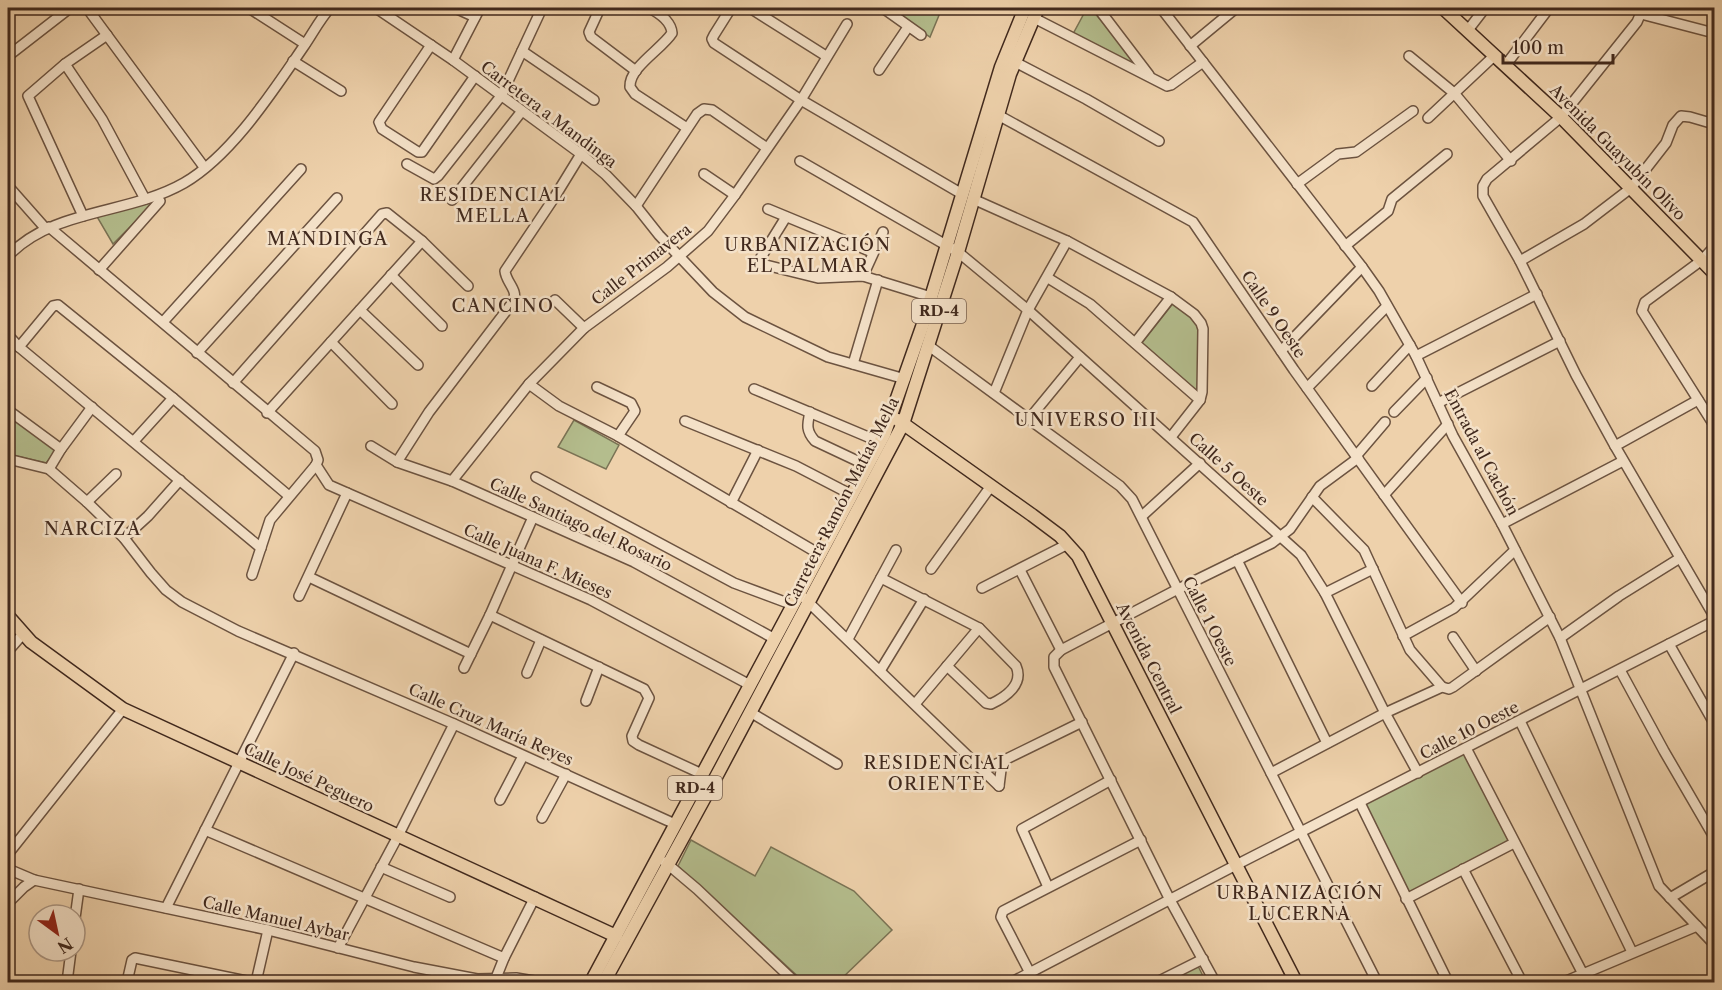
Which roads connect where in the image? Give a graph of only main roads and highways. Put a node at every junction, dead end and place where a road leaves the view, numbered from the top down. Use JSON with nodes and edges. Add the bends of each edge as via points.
{"nodes":[{"id":1,"x":1025,"y":8,"type":"edge"},
{"id":2,"x":1443,"y":8,"type":"edge"},
{"id":3,"x":1036,"y":13,"type":"edge"},
{"id":4,"x":968,"y":196,"type":"junction"},
{"id":5,"x":953,"y":248,"type":"junction"},
{"id":6,"x":1714,"y":273,"type":"edge"},
{"id":7,"x":892,"y":416,"type":"junction"},
{"id":8,"x":903,"y":424,"type":"junction"},
{"id":9,"x":804,"y":598,"type":"junction"},
{"id":10,"x":8,"y":616,"type":"edge"},
{"id":11,"x":616,"y":936,"type":"junction"},
{"id":12,"x":591,"y":982,"type":"edge"},
{"id":13,"x":604,"y":982,"type":"edge"},
{"id":14,"x":1296,"y":982,"type":"edge"}],
"edges":[{"from":1,"to":4,"type":"main road","name":"Carretera Ramón Matías Mella","number":"RD-4","via":[[1001,67]]},
{"from":2,"to":6,"type":"main road","name":"Avenida Guayubín Olivo","via":[[1561,117]]},
{"from":3,"to":4,"type":"main road","name":"Carretera Ramón Matías Mella","number":"RD-4"},
{"from":4,"to":5,"type":"main road","name":"Carretera Ramón Matías Mella","number":"RD-4"},
{"from":5,"to":7,"type":"main road","name":"Carretera Ramón Matías Mella","number":"RD-4","via":[[931,297]]},
{"from":5,"to":8,"type":"main road","name":"Carretera Ramón Matías Mella","number":"RD-4","via":[[929,346]]},
{"from":7,"to":8,"type":"main road","name":"Avenida Central"},
{"from":7,"to":9,"type":"main road","name":"Carretera Ramón Matías Mella","number":"RD-4","via":[[821,555]]},
{"from":8,"to":9,"type":"main road","name":"Carretera Ramón Matías Mella","number":"RD-4"},
{"from":8,"to":14,"type":"main road","name":"Avenida Central","via":[[1032,515],[1068,544],[1085,567]]},
{"from":9,"to":11,"type":"main road","name":"Carretera Ramón Matías Mella","number":"RD-4","via":[[793,605]]},
{"from":9,"to":13,"type":"main road","name":"Carretera Ramón Matías Mella","number":"RD-4","via":[[750,712]]},
{"from":10,"to":11,"type":"main road","name":"Calle José Peguero","via":[[22,634],[123,709]]},
{"from":11,"to":12,"type":"main road","name":"Carretera Ramón Matías Mella","number":"RD-4"}]}
